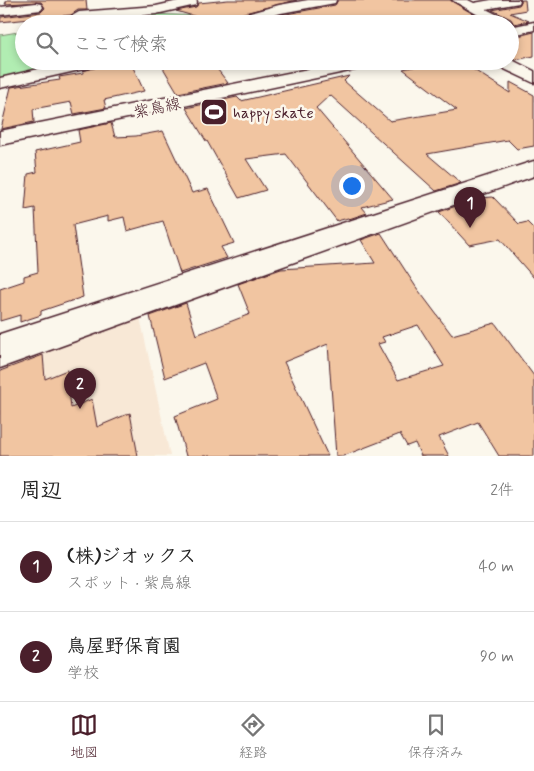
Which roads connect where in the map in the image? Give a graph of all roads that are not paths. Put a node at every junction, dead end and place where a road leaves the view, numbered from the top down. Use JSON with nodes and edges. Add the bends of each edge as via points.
{"nodes":[{"id":1,"x":330,"y":0,"type":"edge"},
{"id":2,"x":458,"y":0,"type":"edge"},
{"id":3,"x":514,"y":0,"type":"edge"},
{"id":4,"x":194,"y":3,"type":"edge"},
{"id":5,"x":274,"y":4,"type":"edge"},
{"id":6,"x":473,"y":7,"type":"junction"},
{"id":7,"x":0,"y":11,"type":"edge"},
{"id":8,"x":31,"y":15,"type":"edge"},
{"id":9,"x":108,"y":15,"type":"edge"},
{"id":10,"x":258,"y":15,"type":"edge"},
{"id":11,"x":487,"y":15,"type":"edge"},
{"id":12,"x":15,"y":20,"type":"edge"},
{"id":13,"x":0,"y":24,"type":"edge"},
{"id":14,"x":534,"y":26,"type":"edge"},
{"id":15,"x":519,"y":27,"type":"edge"},
{"id":16,"x":57,"y":70,"type":"edge"},
{"id":17,"x":300,"y":70,"type":"edge"},
{"id":18,"x":519,"y":70,"type":"edge"},
{"id":19,"x":534,"y":78,"type":"edge"},
{"id":20,"x":0,"y":83,"type":"edge"},
{"id":21,"x":0,"y":138,"type":"edge"},
{"id":22,"x":534,"y":168,"type":"edge"},
{"id":23,"x":0,"y":351,"type":"edge"}],
"edges":[{"from":1,"to":5,"type":"street"},
{"from":2,"to":6,"type":"street"},
{"from":3,"to":6,"type":"street"},
{"from":4,"to":9,"type":"street"},
{"from":5,"to":10,"type":"street"},
{"from":6,"to":11,"type":"street"},
{"from":7,"to":8,"type":"street","via":[[34,14]]},
{"from":12,"to":13,"type":"street"},
{"from":14,"to":15,"type":"street"},
{"from":16,"to":20,"type":"street"},
{"from":17,"to":21,"type":"street","name":"紫鳥線","via":[[147,109]]},
{"from":18,"to":19,"type":"street"},
{"from":22,"to":23,"type":"street"}]}
